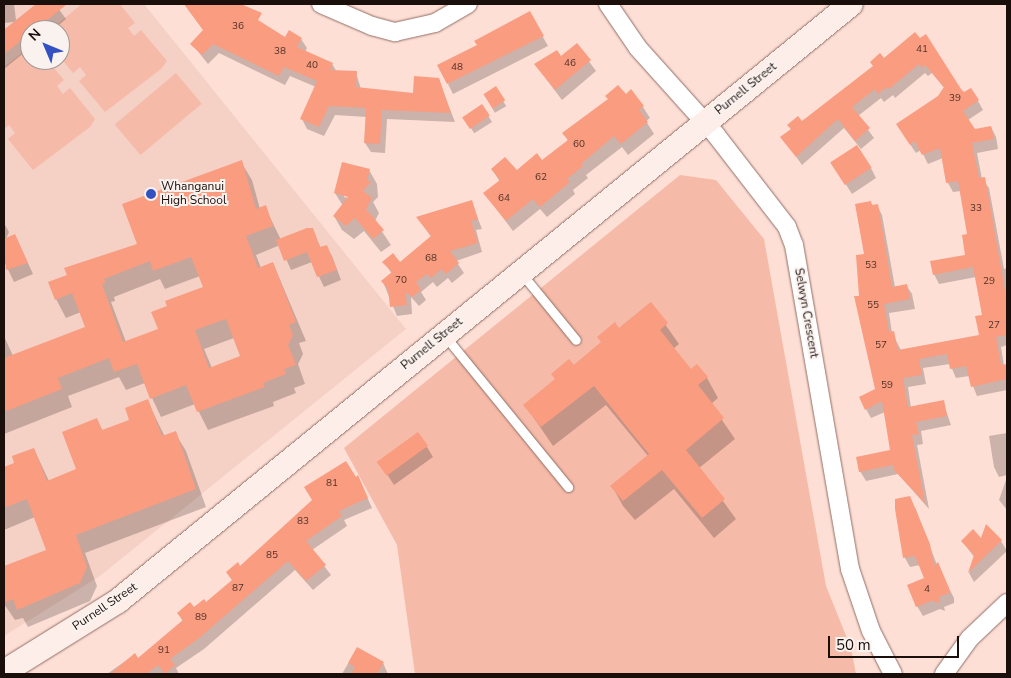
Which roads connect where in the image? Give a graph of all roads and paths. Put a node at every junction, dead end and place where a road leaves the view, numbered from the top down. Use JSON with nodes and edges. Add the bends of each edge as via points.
{"nodes":[{"id":1,"x":321,"y":4,"type":"edge"},
{"id":2,"x":468,"y":4,"type":"edge"},
{"id":3,"x":608,"y":4,"type":"edge"},
{"id":4,"x":851,"y":4,"type":"edge"},
{"id":5,"x":705,"y":122,"type":"junction"},
{"id":6,"x":521,"y":272,"type":"junction"},
{"id":7,"x":444,"y":335,"type":"junction"},
{"id":8,"x":576,"y":340,"type":"dead end"},
{"id":9,"x":568,"y":488,"type":"dead end"},
{"id":10,"x":1007,"y":603,"type":"edge"},
{"id":11,"x":4,"y":672,"type":"edge"},
{"id":12,"x":893,"y":674,"type":"edge"},
{"id":13,"x":944,"y":674,"type":"edge"}],
"edges":[{"from":1,"to":2,"type":"street","via":[[394,32],[435,24]]},
{"from":3,"to":5,"type":"street","name":"Selwyn Crescent","via":[[638,48]]},
{"from":4,"to":5,"type":"main road","name":"Purnell Street"},
{"from":5,"to":6,"type":"main road","name":"Purnell Street"},
{"from":5,"to":12,"type":"street","name":"Selwyn Crescent","via":[[777,210],[794,245],[850,569],[871,631]]},
{"from":6,"to":7,"type":"main road","name":"Purnell Street"},
{"from":6,"to":8,"type":"lane"},
{"from":7,"to":9,"type":"lane"},
{"from":7,"to":11,"type":"main road","name":"Purnell Street","via":[[118,601]]},
{"from":10,"to":13,"type":"street","via":[[970,638]]}]}
